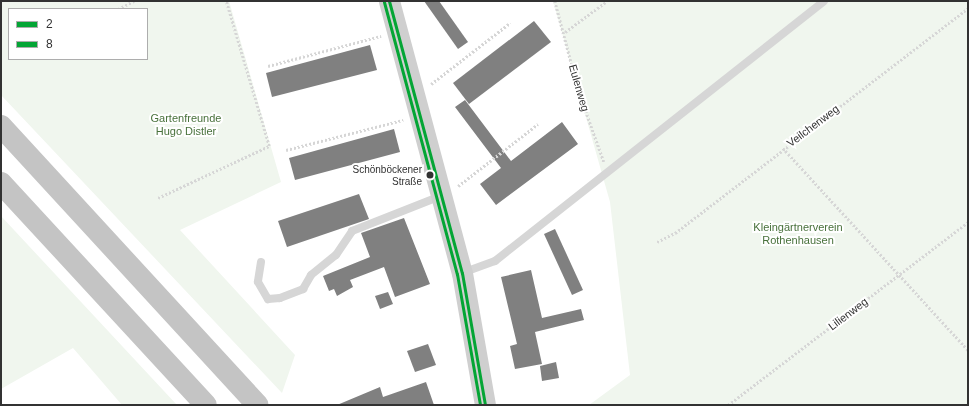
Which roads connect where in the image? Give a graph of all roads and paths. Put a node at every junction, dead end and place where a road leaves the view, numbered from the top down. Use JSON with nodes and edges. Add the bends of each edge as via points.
{"nodes":[{"id":1,"x":134,"y":1,"type":"edge"},
{"id":2,"x":226,"y":1,"type":"edge"},
{"id":3,"x":388,"y":1,"type":"edge"},
{"id":4,"x":555,"y":1,"type":"edge"},
{"id":5,"x":607,"y":1,"type":"edge"},
{"id":6,"x":824,"y":1,"type":"edge"},
{"id":7,"x":120,"y":8,"type":"edge"},
{"id":8,"x":968,"y":8,"type":"edge"},
{"id":9,"x":510,"y":22,"type":"dead end"},
{"id":10,"x":565,"y":32,"type":"junction"},
{"id":11,"x":386,"y":35,"type":"dead end"},
{"id":12,"x":268,"y":66,"type":"dead end"},
{"id":13,"x":430,"y":84,"type":"dead end"},
{"id":14,"x":408,"y":118,"type":"dead end"},
{"id":15,"x":538,"y":124,"type":"dead end"},
{"id":16,"x":1,"y":126,"type":"edge"},
{"id":17,"x":783,"y":148,"type":"junction"},
{"id":18,"x":286,"y":150,"type":"dead end"},
{"id":19,"x":609,"y":174,"type":"junction"},
{"id":20,"x":1,"y":183,"type":"edge"},
{"id":21,"x":450,"y":191,"type":"junction"},
{"id":22,"x":158,"y":198,"type":"dead end"},
{"id":23,"x":968,"y":222,"type":"edge"},
{"id":24,"x":657,"y":242,"type":"dead end"},
{"id":25,"x":261,"y":262,"type":"dead end"},
{"id":26,"x":462,"y":273,"type":"junction"},
{"id":27,"x":899,"y":275,"type":"junction"},
{"id":28,"x":968,"y":350,"type":"edge"},
{"id":29,"x":206,"y":405,"type":"edge"},
{"id":30,"x":258,"y":405,"type":"edge"},
{"id":31,"x":485,"y":405,"type":"edge"},
{"id":32,"x":728,"y":405,"type":"edge"}],
"edges":[{"from":1,"to":7,"type":"path"},
{"from":2,"to":22,"type":"path","via":[[269,146]]},
{"from":3,"to":21,"type":"main road"},
{"from":4,"to":10,"type":"path","name":"Eulenweg"},
{"from":5,"to":10,"type":"path"},
{"from":6,"to":19,"type":"lane"},
{"from":8,"to":17,"type":"path","name":"Veilchenweg"},
{"from":9,"to":13,"type":"path"},
{"from":10,"to":19,"type":"path","name":"Eulenweg","via":[[579,92]]},
{"from":11,"to":12,"type":"path"},
{"from":14,"to":18,"type":"path"},
{"from":15,"to":21,"type":"path"},
{"from":16,"to":30,"type":"highway"},
{"from":17,"to":24,"type":"path","name":"Veilchenweg","via":[[675,233]]},
{"from":17,"to":27,"type":"path"},
{"from":19,"to":26,"type":"lane","via":[[495,261]]},
{"from":20,"to":29,"type":"highway"},
{"from":21,"to":25,"type":"lane","via":[[352,231],[336,255],[311,275],[303,289],[280,298],[268,299],[258,282]]},
{"from":21,"to":26,"type":"main road"},
{"from":23,"to":27,"type":"path","name":"Lilienweg"},
{"from":26,"to":31,"type":"main road"},
{"from":27,"to":28,"type":"path"},
{"from":27,"to":32,"type":"path","name":"Lilienweg"}]}
